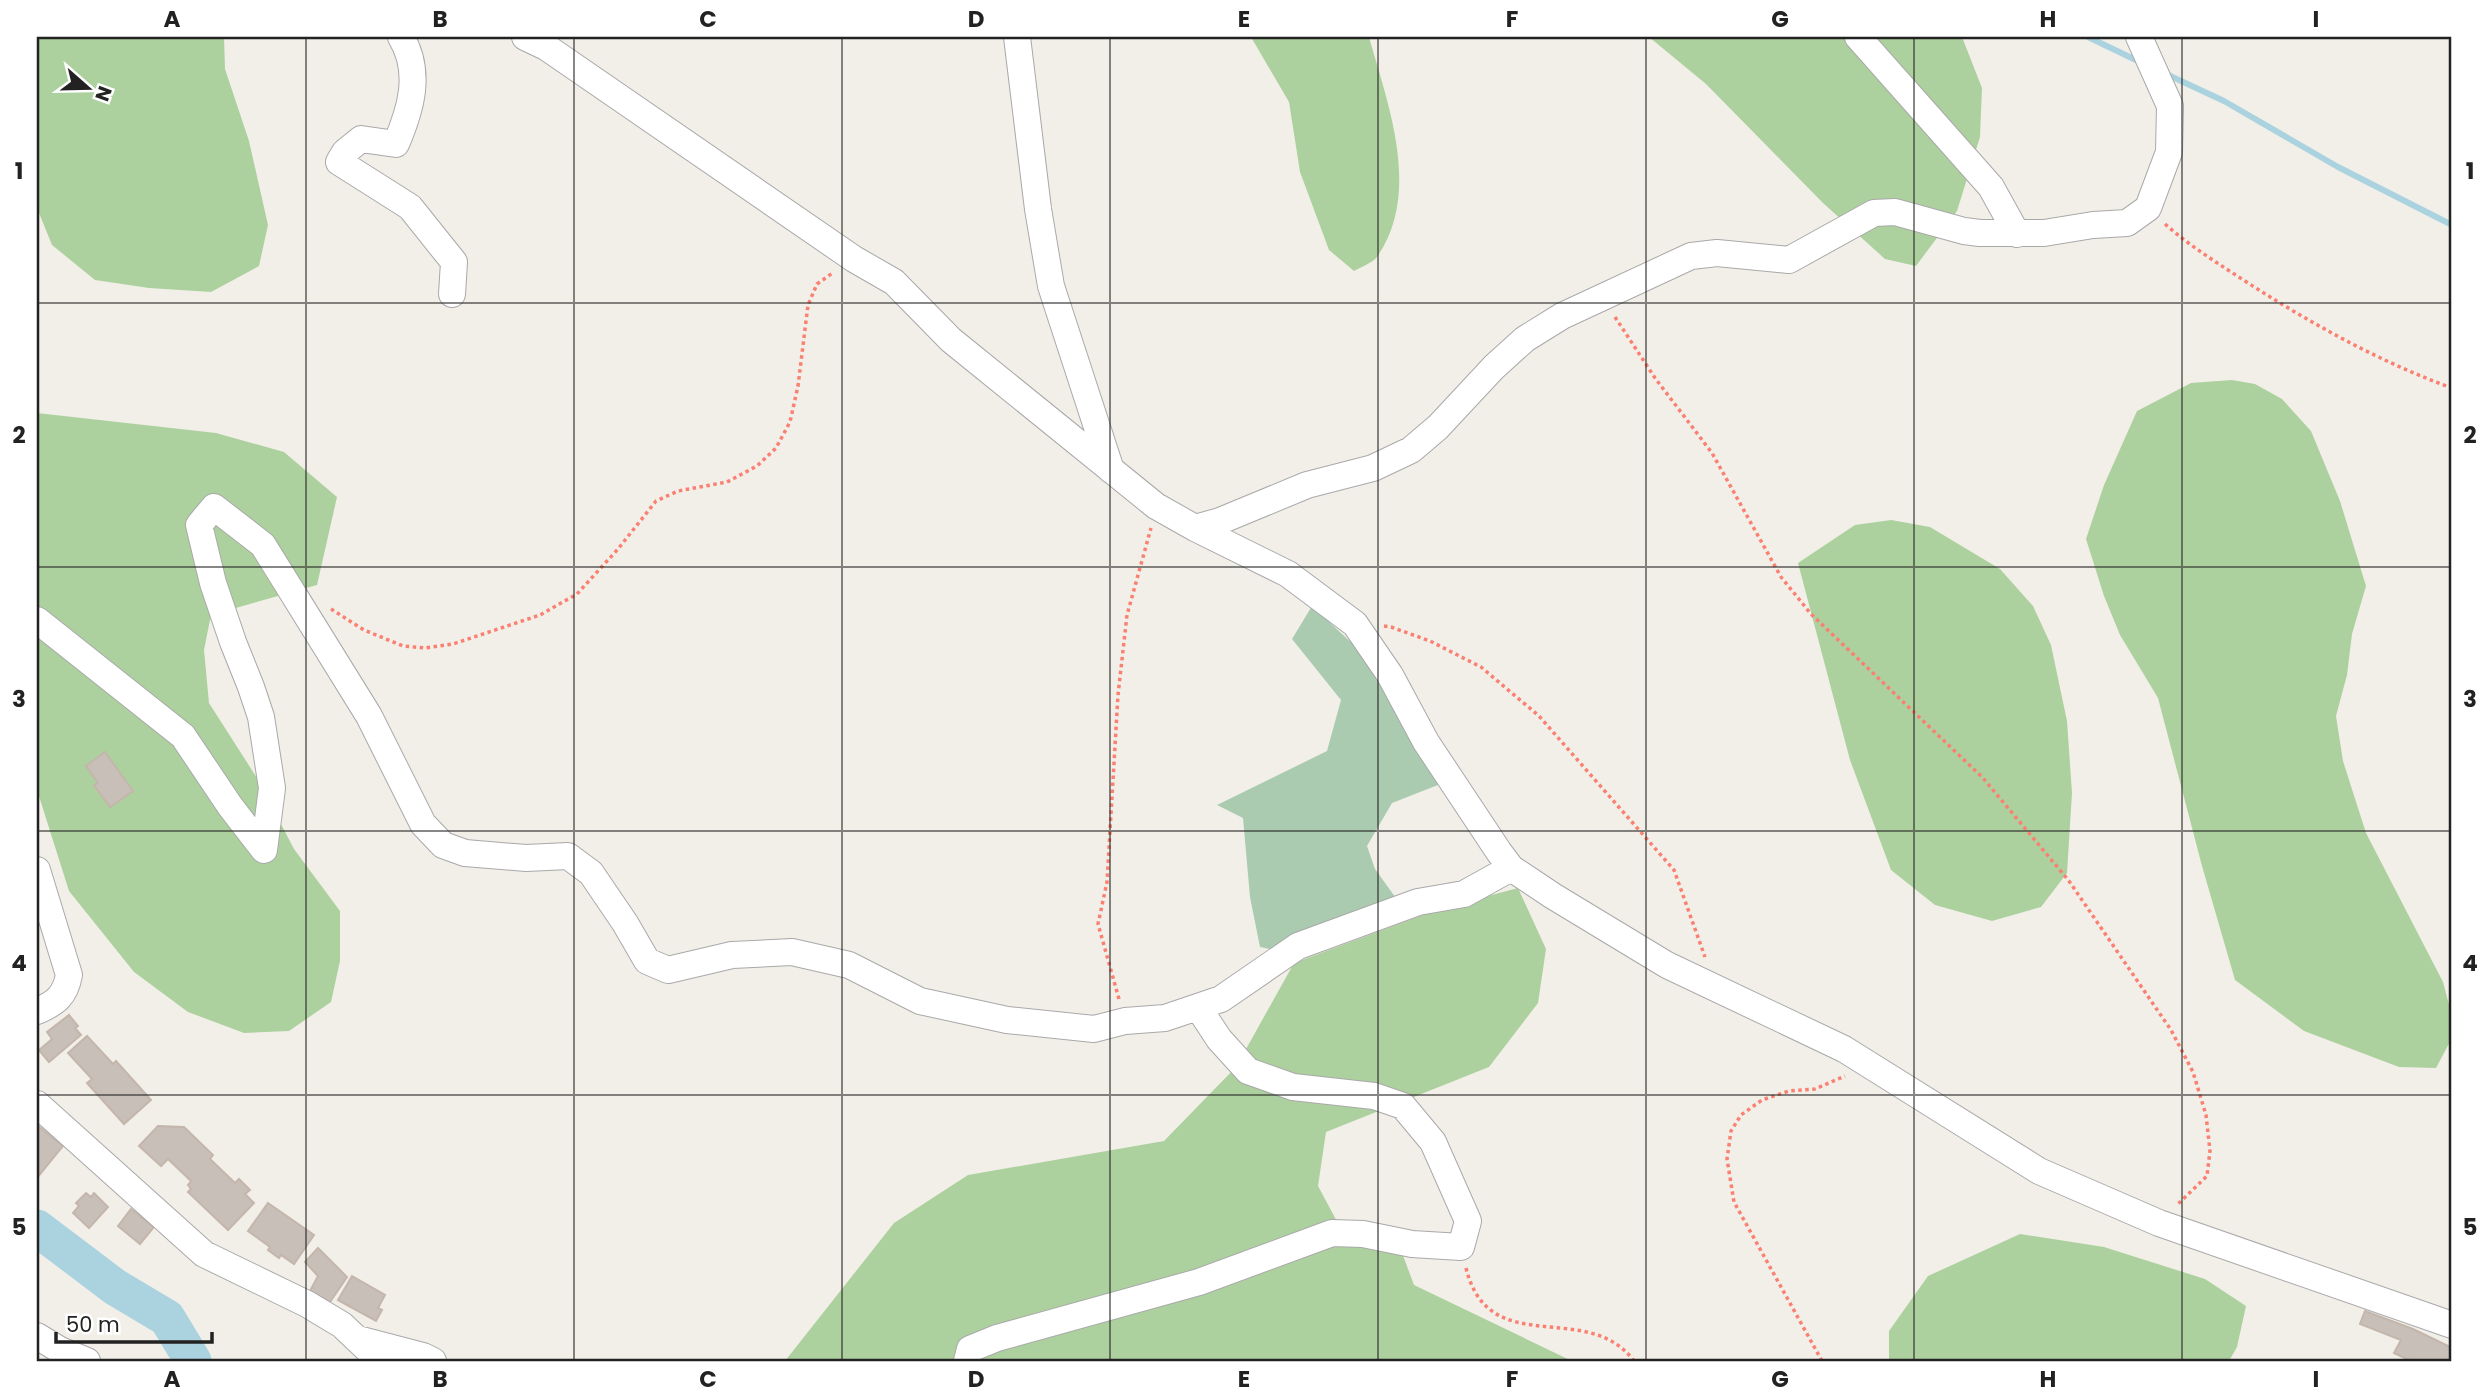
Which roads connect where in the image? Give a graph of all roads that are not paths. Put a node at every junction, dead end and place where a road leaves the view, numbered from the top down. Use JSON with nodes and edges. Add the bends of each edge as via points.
{"nodes":[{"id":1,"x":401,"y":37,"type":"edge"},
{"id":2,"x":525,"y":37,"type":"edge"},
{"id":3,"x":1017,"y":37,"type":"edge"},
{"id":4,"x":1858,"y":37,"type":"edge"},
{"id":5,"x":2139,"y":37,"type":"edge"},
{"id":6,"x":2017,"y":234,"type":"junction"},
{"id":7,"x":453,"y":293,"type":"dead end"},
{"id":8,"x":1111,"y":470,"type":"junction"},
{"id":9,"x":1195,"y":528,"type":"junction"},
{"id":10,"x":37,"y":621,"type":"edge"},
{"id":11,"x":1511,"y":868,"type":"junction"},
{"id":12,"x":37,"y":870,"type":"edge"},
{"id":13,"x":1198,"y":1007,"type":"junction"},
{"id":14,"x":37,"y":1011,"type":"edge"},
{"id":15,"x":37,"y":1104,"type":"edge"},
{"id":16,"x":2452,"y":1325,"type":"edge"},
{"id":17,"x":37,"y":1336,"type":"edge"},
{"id":18,"x":356,"y":1338,"type":"junction"},
{"id":19,"x":87,"y":1361,"type":"edge"},
{"id":20,"x":380,"y":1361,"type":"edge"},
{"id":21,"x":433,"y":1361,"type":"edge"},
{"id":22,"x":967,"y":1361,"type":"edge"}],
"edges":[{"from":1,"to":7,"type":"street","via":[[409,50],[414,81],[408,117],[396,144],[361,139],[339,162],[410,208],[454,262]]},
{"from":2,"to":8,"type":"street","via":[[894,282],[951,340]]},
{"from":3,"to":8,"type":"street","via":[[1051,286]]},
{"from":4,"to":6,"type":"street","via":[[1991,187]]},
{"from":5,"to":6,"type":"street","via":[[2170,106],[2169,152],[2148,208],[2127,223]]},
{"from":6,"to":9,"type":"street","via":[[1964,231],[1895,212],[1874,213],[1788,260],[1717,253],[1691,256],[1562,316],[1525,339],[1411,450],[1373,468],[1307,485]]},
{"from":8,"to":9,"type":"street","via":[[1156,506]]},
{"from":9,"to":11,"type":"street","via":[[1288,574],[1355,624],[1456,789]]},
{"from":10,"to":13,"type":"street","via":[[183,736],[264,850],[272,788],[261,717],[213,583],[198,525],[214,507],[263,545],[369,716],[423,824],[443,845],[465,853],[568,856],[591,873],[647,961],[668,970],[732,955],[792,952],[849,965],[920,1001],[1007,1020],[1094,1029],[1164,1018]]},
{"from":11,"to":13,"type":"street","via":[[1464,894],[1418,902],[1298,946],[1221,999]]},
{"from":11,"to":16,"type":"street","via":[[1667,965],[1844,1049],[2039,1171],[2159,1223]]},
{"from":12,"to":14,"type":"street","via":[[69,975],[66,990],[56,1003]]},
{"from":13,"to":22,"type":"street","via":[[1248,1071],[1293,1087],[1374,1096],[1403,1106],[1433,1142],[1468,1221],[1461,1247],[1332,1233],[1199,1282],[997,1338],[970,1349]]},
{"from":15,"to":18,"type":"street","via":[[204,1254],[307,1304]]},
{"from":17,"to":19,"type":"street"},
{"from":18,"to":20,"type":"street"},
{"from":18,"to":21,"type":"street"}]}
